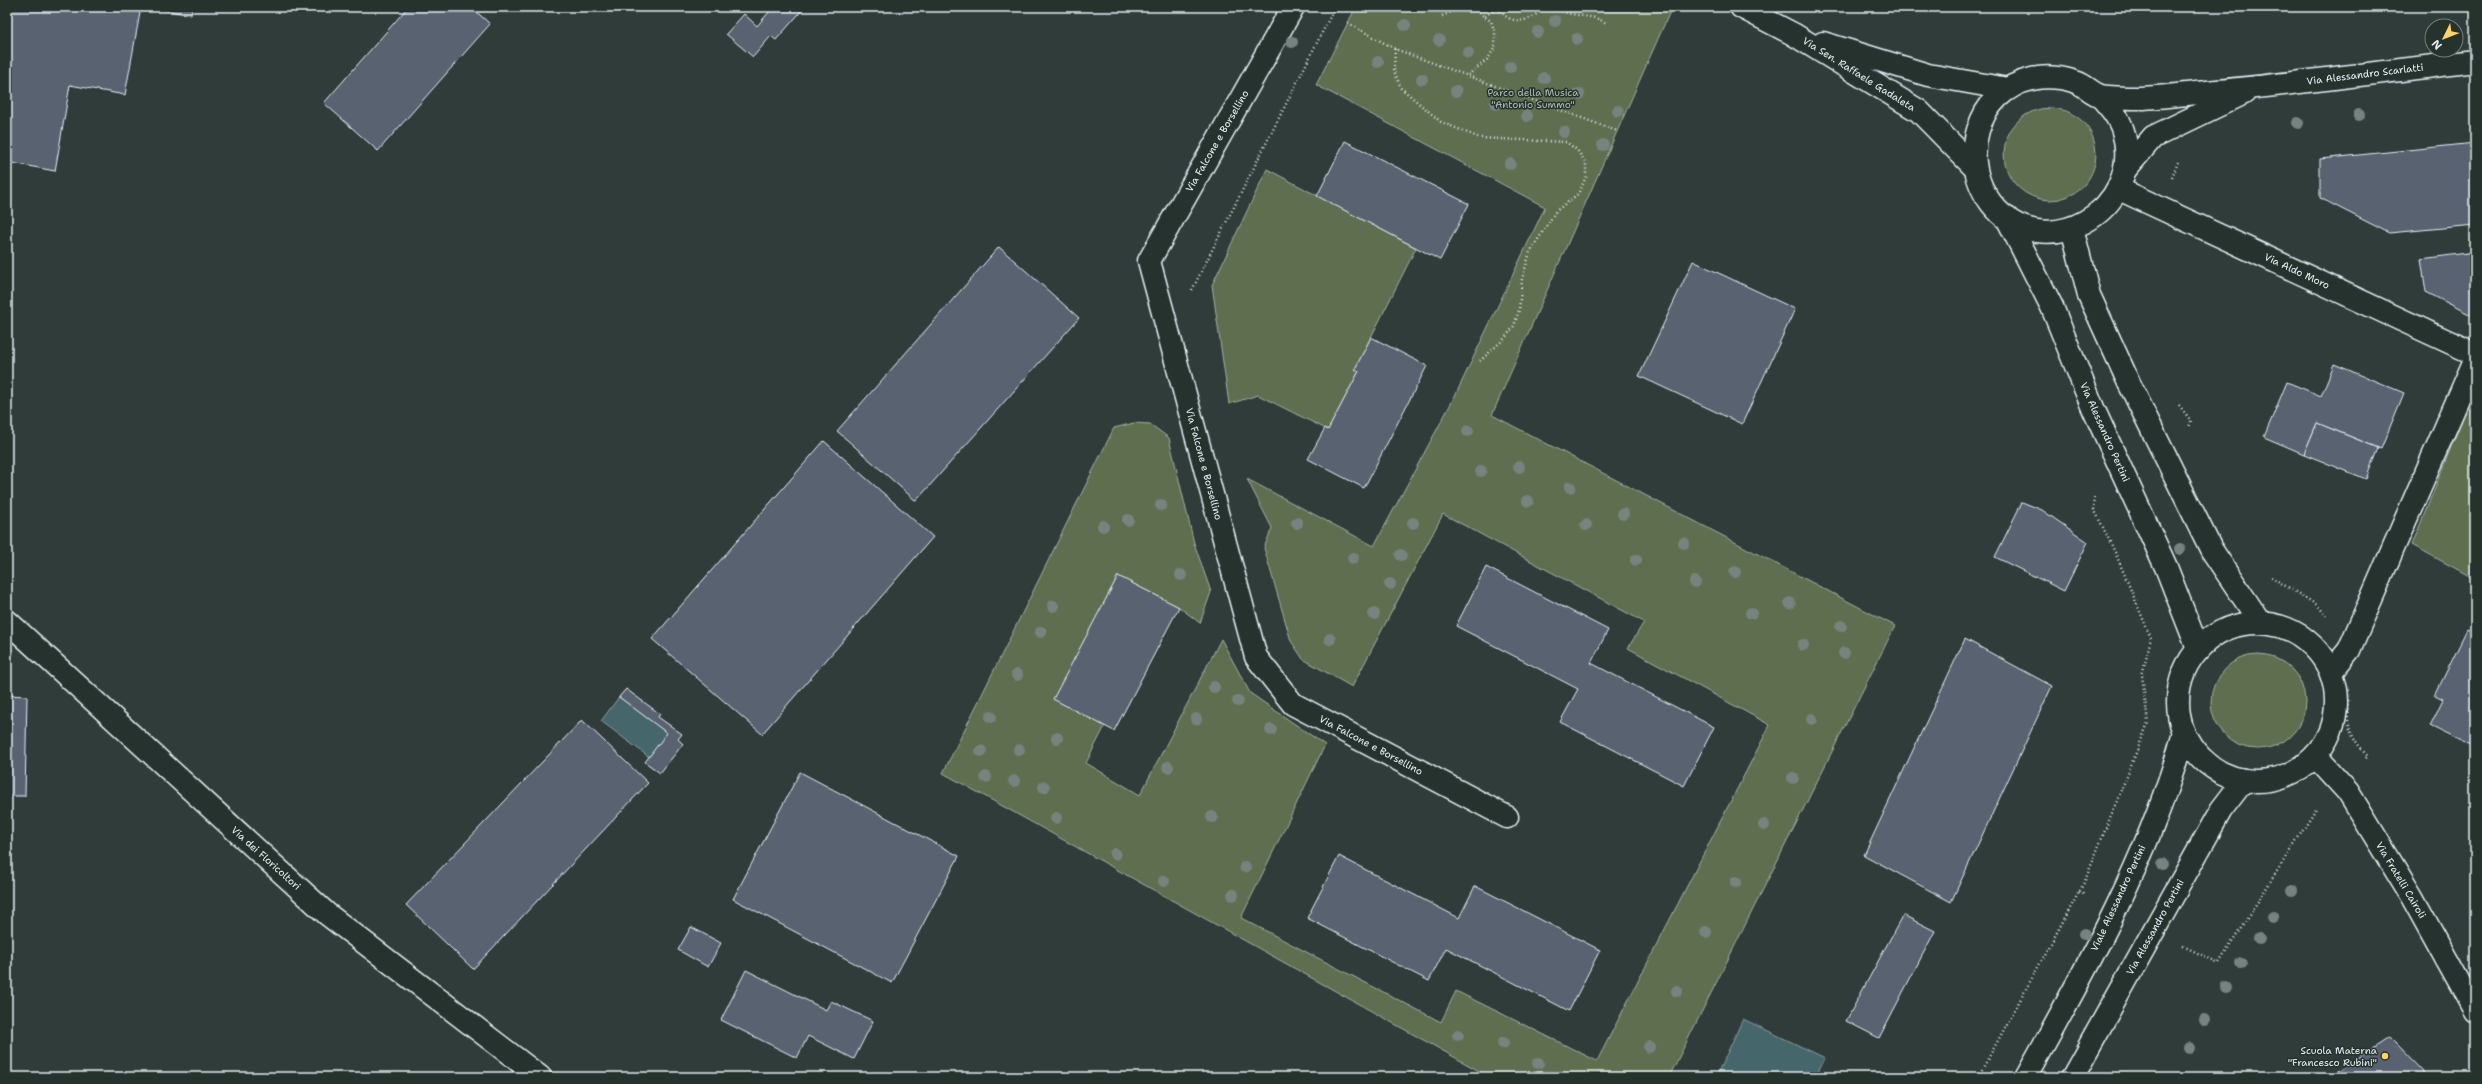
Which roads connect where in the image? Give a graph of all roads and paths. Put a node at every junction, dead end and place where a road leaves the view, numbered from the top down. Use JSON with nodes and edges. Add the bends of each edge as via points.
{"nodes":[{"id":1,"x":1293,"y":7,"type":"edge"},
{"id":2,"x":1335,"y":7,"type":"edge"},
{"id":3,"x":1463,"y":7,"type":"edge"},
{"id":4,"x":1470,"y":7,"type":"edge"},
{"id":5,"x":1498,"y":7,"type":"edge"},
{"id":6,"x":1542,"y":7,"type":"edge"},
{"id":7,"x":1555,"y":7,"type":"edge"},
{"id":8,"x":1741,"y":7,"type":"edge"},
{"id":9,"x":1442,"y":16,"type":"dead end"},
{"id":10,"x":1485,"y":16,"type":"junction"},
{"id":11,"x":1348,"y":23,"type":"dead end"},
{"id":12,"x":1607,"y":24,"type":"dead end"},
{"id":13,"x":1793,"y":34,"type":"junction"},
{"id":14,"x":1395,"y":49,"type":"junction"},
{"id":15,"x":2475,"y":61,"type":"edge"},
{"id":16,"x":1467,"y":76,"type":"junction"},
{"id":17,"x":2256,"y":87,"type":"junction"},
{"id":18,"x":2008,"y":89,"type":"junction"},
{"id":19,"x":2100,"y":96,"type":"junction"},
{"id":20,"x":1618,"y":131,"type":"dead end"},
{"id":21,"x":1974,"y":167,"type":"junction"},
{"id":22,"x":2122,"y":180,"type":"junction"},
{"id":23,"x":2007,"y":218,"type":"junction"},
{"id":24,"x":2072,"y":228,"type":"junction"},
{"id":25,"x":1190,"y":294,"type":"dead end"},
{"id":26,"x":2475,"y":354,"type":"edge"},
{"id":27,"x":2475,"y":360,"type":"edge"},
{"id":28,"x":1480,"y":361,"type":"dead end"},
{"id":29,"x":2096,"y":490,"type":"dead end"},
{"id":30,"x":7,"y":621,"type":"edge"},
{"id":31,"x":2260,"y":622,"type":"junction"},
{"id":32,"x":2198,"y":649,"type":"junction"},
{"id":33,"x":2331,"y":672,"type":"junction"},
{"id":34,"x":2184,"y":734,"type":"junction"},
{"id":35,"x":2315,"y":756,"type":"junction"},
{"id":36,"x":2244,"y":780,"type":"junction"},
{"id":37,"x":1507,"y":817,"type":"dead end"},
{"id":38,"x":2475,"y":1011,"type":"edge"},
{"id":39,"x":540,"y":1077,"type":"edge"},
{"id":40,"x":1978,"y":1077,"type":"edge"},
{"id":41,"x":2026,"y":1077,"type":"edge"},
{"id":42,"x":2072,"y":1077,"type":"edge"}],
"edges":[{"from":1,"to":37,"type":"main road","name":"Via Falcone e Borsellino","via":[[1150,261],[1155,282],[1256,657],[1293,704]]},
{"from":2,"to":25,"type":"path"},
{"from":3,"to":9,"type":"path"},
{"from":4,"to":10,"type":"path"},
{"from":5,"to":6,"type":"path","via":[[1507,18],[1523,21],[1538,14]]},
{"from":5,"to":10,"type":"path"},
{"from":7,"to":12,"type":"path","via":[[1563,13],[1593,17]]},
{"from":8,"to":13,"type":"main road","name":"Via Sen. Raffaele Gadaleta"},
{"from":10,"to":16,"type":"path","via":[[1491,21],[1495,33],[1495,47],[1488,59]]},
{"from":11,"to":14,"type":"path"},
{"from":13,"to":18,"type":"main road","name":"Via Sen. Raffaele Gadaleta","via":[[1928,75]]},
{"from":13,"to":21,"type":"main road","name":"Via Sen. Raffaele Gadaleta","via":[[1919,111]]},
{"from":14,"to":16,"type":"path"},
{"from":14,"to":28,"type":"path","via":[[1394,71],[1402,88],[1442,122],[1480,138],[1566,142],[1577,150],[1586,163],[1586,177],[1578,194],[1556,211],[1530,252],[1522,279],[1519,310],[1514,326]]},
{"from":15,"to":17,"type":"main road","name":"Via Alessandro Scarlatti"},
{"from":16,"to":20,"type":"path"},
{"from":17,"to":19,"type":"main road","name":"Via Alessandro Scarlatti","via":[[2141,98]]},
{"from":17,"to":22,"type":"main road","name":"Via Alessandro Scarlatti","via":[[2152,137]]},
{"from":18,"to":19,"type":"main road","via":[[2030,79],[2055,77],[2079,83]]},
{"from":18,"to":21,"type":"main road","via":[[1991,104],[1979,123],[1973,145]]},
{"from":19,"to":22,"type":"main road","via":[[2113,111],[2123,130],[2127,150]]},
{"from":21,"to":23,"type":"main road","via":[[1980,187],[1992,204]]},
{"from":22,"to":24,"type":"main road","name":"Via Alessandro Scarlatti","via":[[2107,206],[2091,220]]},
{"from":22,"to":26,"type":"main road","name":"Via Aldo Moro"},
{"from":23,"to":24,"type":"main road","name":"Via Alessandro Scarlatti","via":[[2022,226],[2038,230]]},
{"from":23,"to":32,"type":"main road","name":"Via Alessandro Pertini","via":[[2052,307],[2093,408],[2166,567]]},
{"from":24,"to":31,"type":"main road","via":[[2089,294],[2129,383],[2211,549]]},
{"from":27,"to":33,"type":"main road","via":[[2349,650]]},
{"from":29,"to":40,"type":"path","via":[[2094,509],[2150,638],[2142,676],[2148,723],[2084,883]]},
{"from":30,"to":39,"type":"main road","name":"Via dei Floricoltori","via":[[327,914]]},
{"from":31,"to":32,"type":"main road","via":[[2237,625],[2216,634]]},
{"from":31,"to":33,"type":"main road","via":[[2282,626],[2302,636],[2319,652]]},
{"from":32,"to":34,"type":"main road","via":[[2186,667],[2179,689],[2179,711]]},
{"from":33,"to":35,"type":"main road","via":[[2336,693],[2335,717],[2328,738]]},
{"from":34,"to":36,"type":"main road","via":[[2194,750],[2208,764],[2225,774]]},
{"from":34,"to":41,"type":"main road","name":"Viale Alessandro Pertini","via":[[2171,781],[2113,913]]},
{"from":35,"to":36,"type":"main road","via":[[2295,772],[2270,780]]},
{"from":35,"to":38,"type":"main road","name":"Via Fratelli Cairoli","via":[[2348,792],[2412,897]]},
{"from":36,"to":42,"type":"main road","name":"Via Alessandro Pertini","via":[[2220,810]]}]}
